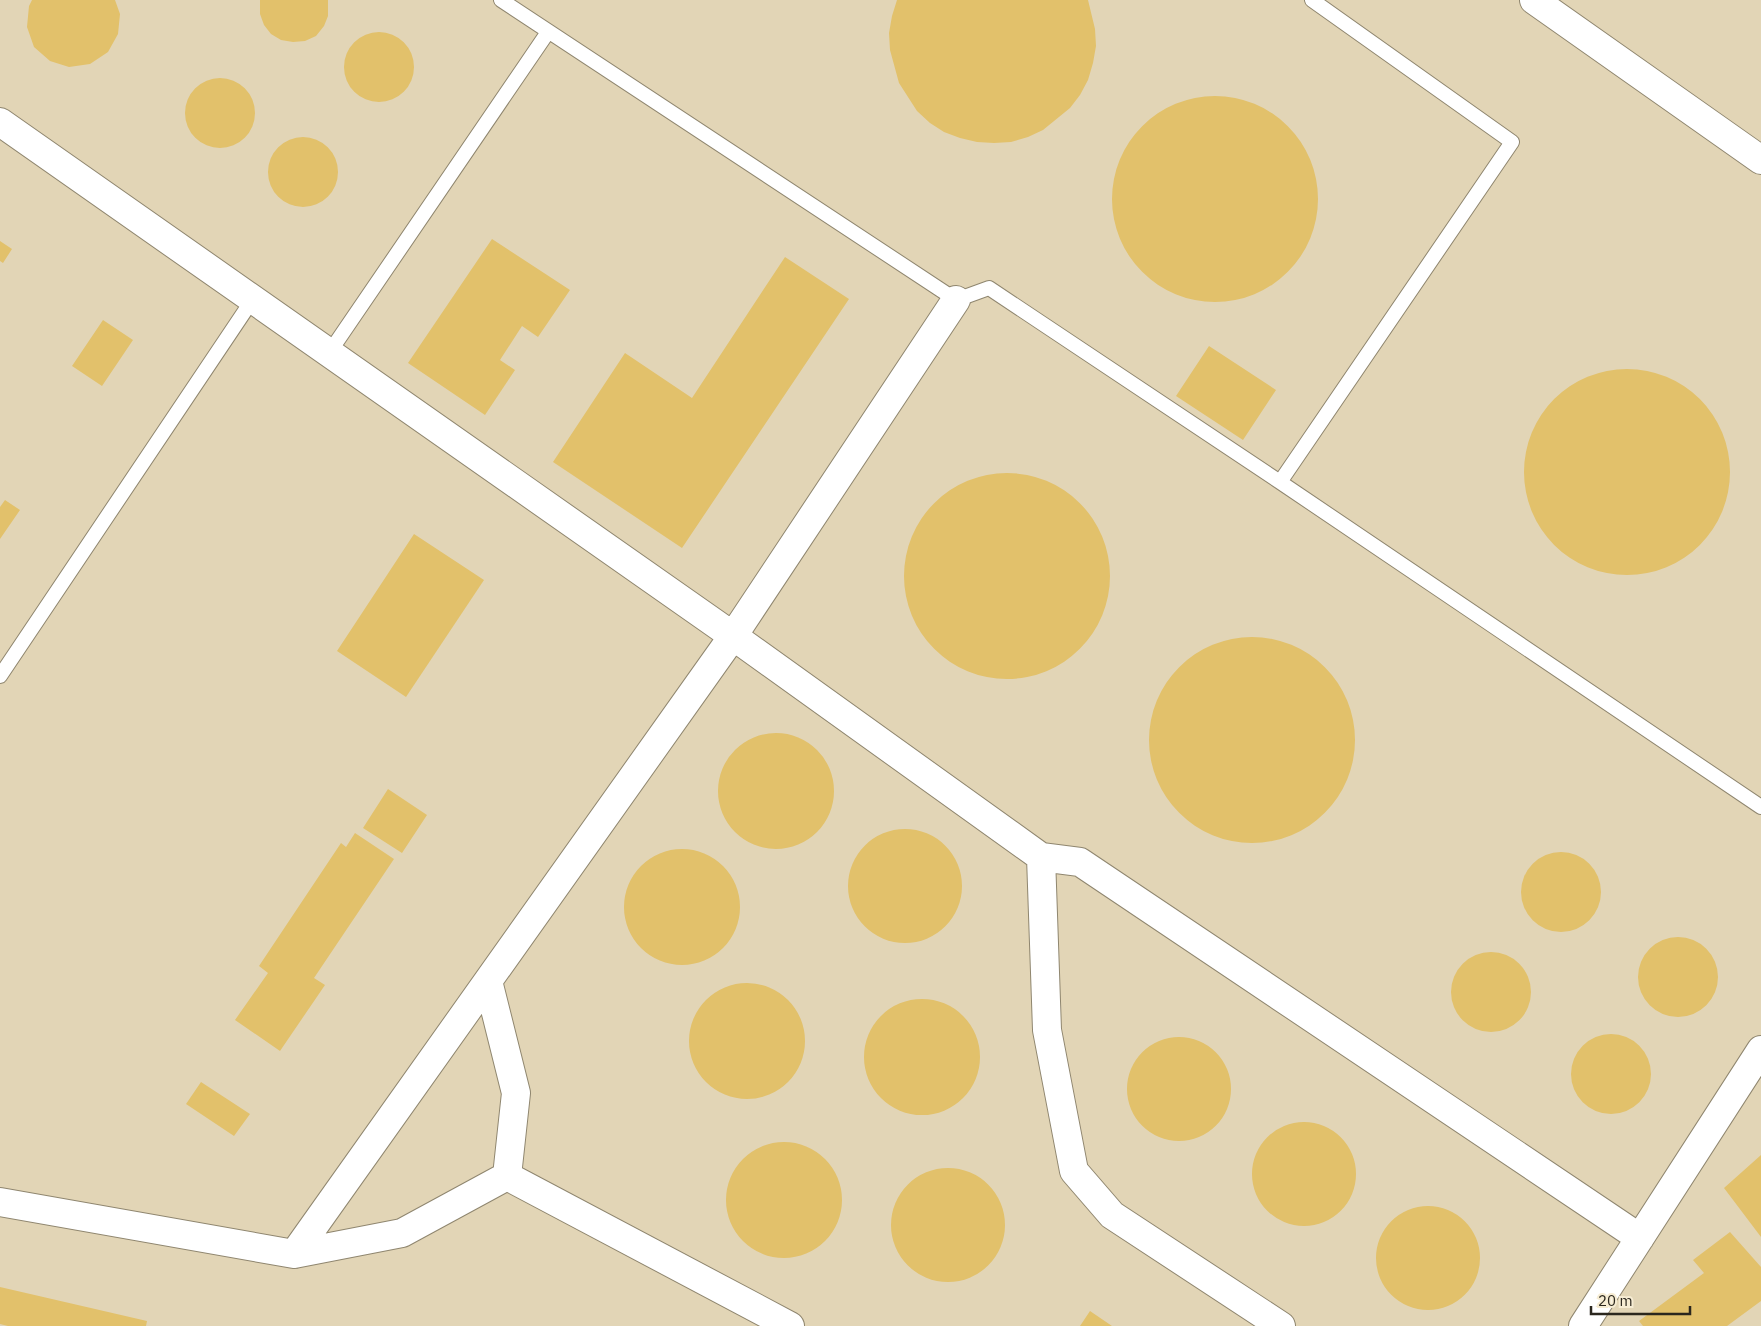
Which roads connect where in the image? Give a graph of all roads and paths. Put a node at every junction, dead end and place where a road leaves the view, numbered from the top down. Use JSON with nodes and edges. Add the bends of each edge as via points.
{"nodes":[{"id":1,"x":501,"y":0,"type":"edge"},
{"id":2,"x":1312,"y":0,"type":"edge"},
{"id":3,"x":1534,"y":0,"type":"edge"},
{"id":4,"x":548,"y":32,"type":"junction"},
{"id":5,"x":0,"y":122,"type":"edge"},
{"id":6,"x":1761,"y":160,"type":"edge"},
{"id":7,"x":253,"y":299,"type":"junction"},
{"id":8,"x":956,"y":300,"type":"junction"},
{"id":9,"x":329,"y":353,"type":"junction"},
{"id":10,"x":1280,"y":482,"type":"junction"},
{"id":11,"x":734,"y":636,"type":"junction"},
{"id":12,"x":0,"y":676,"type":"edge"},
{"id":13,"x":1761,"y":807,"type":"edge"},
{"id":14,"x":1041,"y":857,"type":"junction"},
{"id":15,"x":488,"y":981,"type":"junction"},
{"id":16,"x":1761,"y":1050,"type":"edge"},
{"id":17,"x":508,"y":1176,"type":"junction"},
{"id":18,"x":0,"y":1202,"type":"edge"},
{"id":19,"x":1640,"y":1238,"type":"junction"},
{"id":20,"x":294,"y":1254,"type":"junction"},
{"id":21,"x":790,"y":1326,"type":"edge"},
{"id":22,"x":1281,"y":1326,"type":"edge"},
{"id":23,"x":1583,"y":1326,"type":"edge"}],
"edges":[{"from":1,"to":4,"type":"lane"},
{"from":2,"to":10,"type":"lane","via":[[1512,142]]},
{"from":3,"to":6,"type":"street"},
{"from":4,"to":8,"type":"lane"},
{"from":4,"to":9,"type":"lane"},
{"from":5,"to":7,"type":"street"},
{"from":7,"to":9,"type":"street"},
{"from":7,"to":12,"type":"lane"},
{"from":8,"to":10,"type":"lane","via":[[989,288]]},
{"from":8,"to":11,"type":"street"},
{"from":9,"to":11,"type":"street"},
{"from":10,"to":13,"type":"lane"},
{"from":11,"to":14,"type":"street"},
{"from":11,"to":15,"type":"street"},
{"from":14,"to":19,"type":"street","via":[[1080,862]]},
{"from":14,"to":22,"type":"street","via":[[1047,1030],[1074,1171],[1112,1215]]},
{"from":15,"to":17,"type":"street","via":[[516,1093]]},
{"from":15,"to":20,"type":"street"},
{"from":16,"to":19,"type":"street"},
{"from":17,"to":20,"type":"street","via":[[402,1233]]},
{"from":17,"to":21,"type":"street"},
{"from":18,"to":20,"type":"street"},
{"from":19,"to":23,"type":"street"}]}
